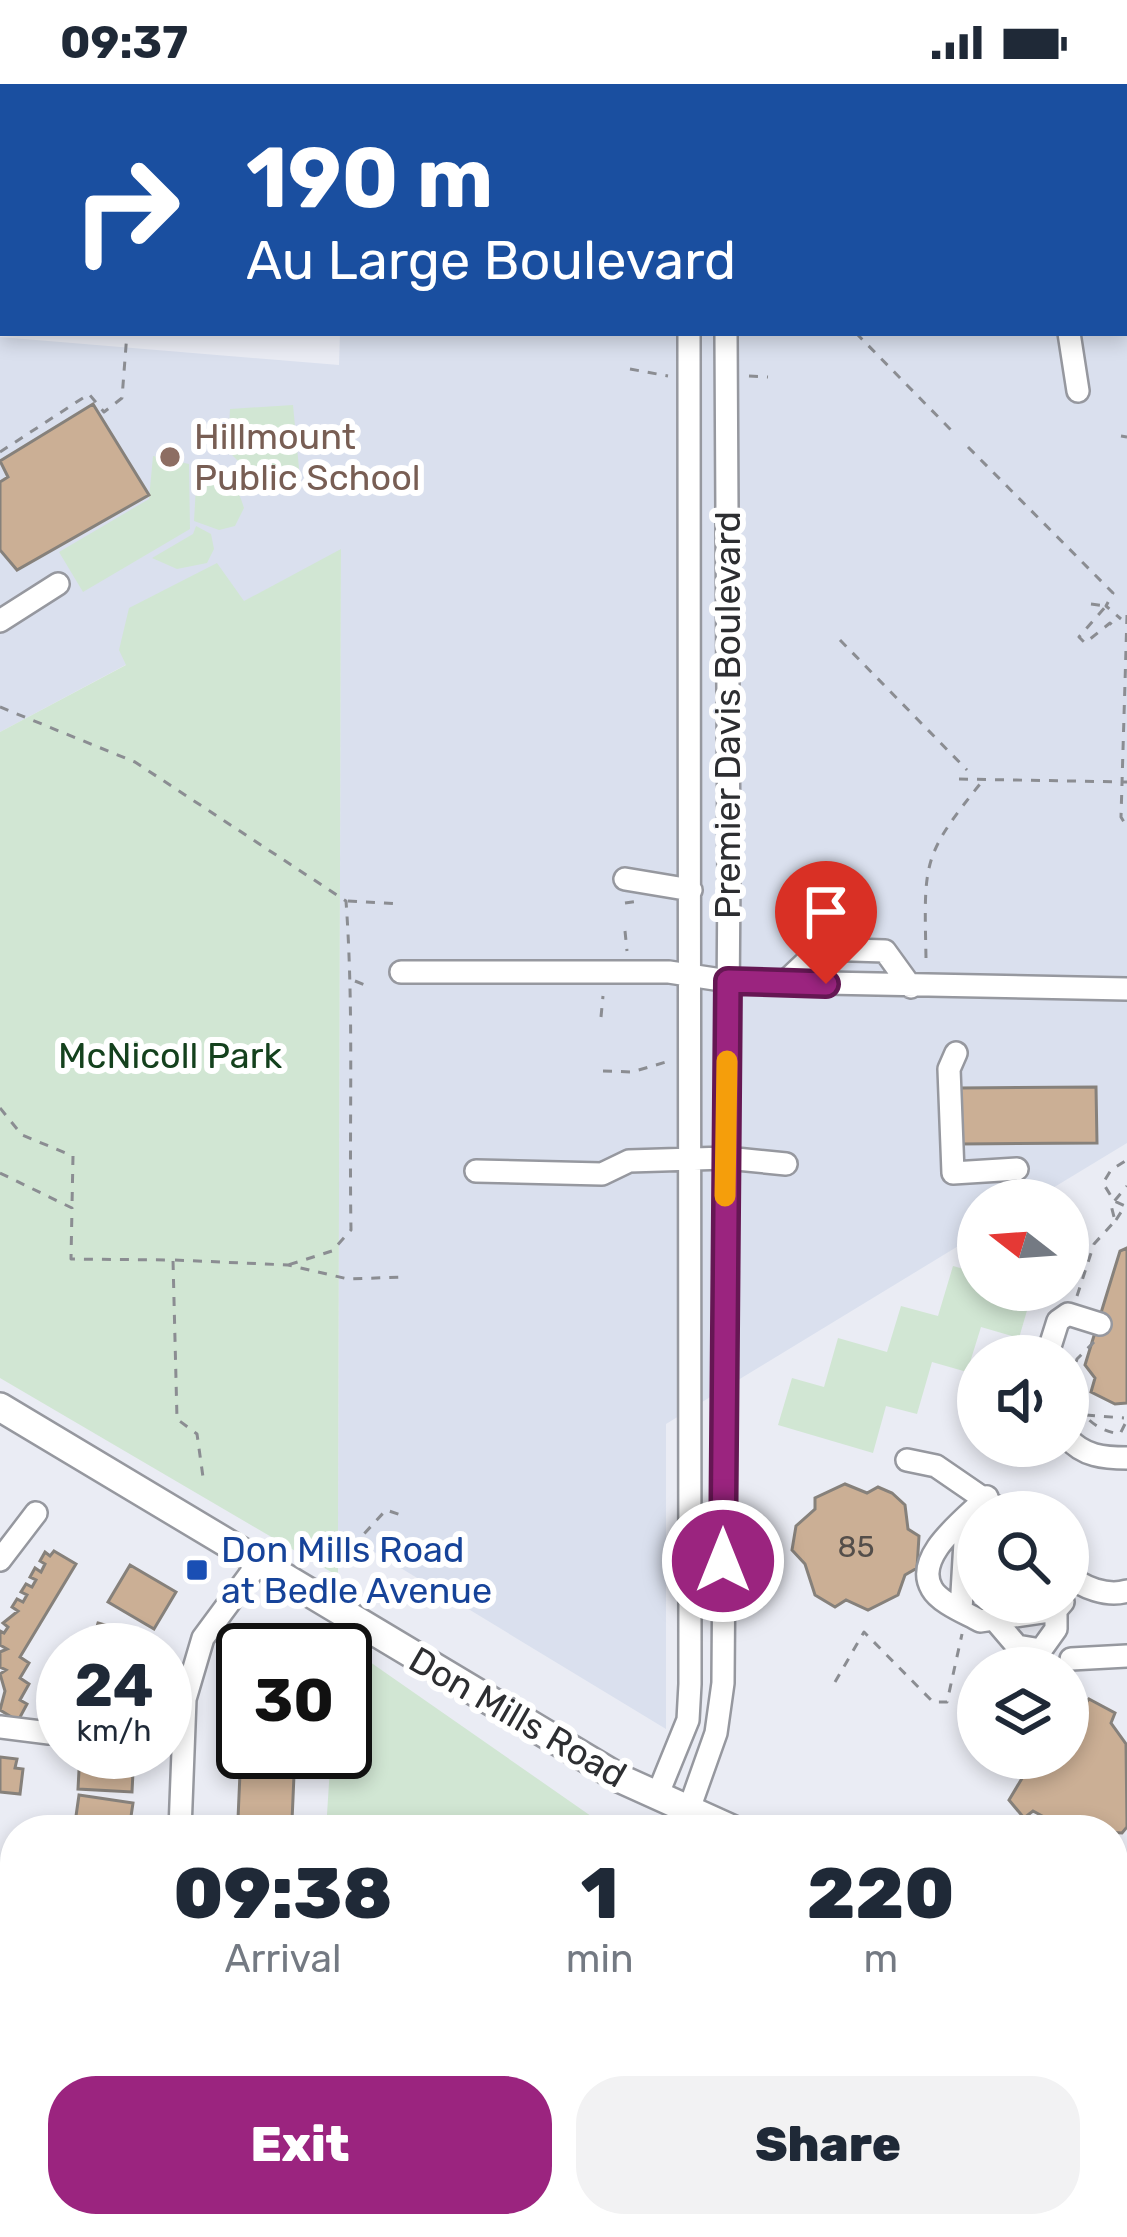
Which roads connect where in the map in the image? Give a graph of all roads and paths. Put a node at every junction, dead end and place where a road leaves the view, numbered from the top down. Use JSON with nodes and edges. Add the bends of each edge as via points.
{"nodes":[{"id":1,"x":128,"y":336,"type":"edge"},
{"id":2,"x":689,"y":336,"type":"edge"},
{"id":3,"x":726,"y":336,"type":"edge"},
{"id":4,"x":859,"y":336,"type":"edge"},
{"id":5,"x":1069,"y":336,"type":"edge"},
{"id":6,"x":630,"y":368,"type":"dead end"},
{"id":7,"x":675,"y":376,"type":"dead end"},
{"id":8,"x":736,"y":376,"type":"dead end"},
{"id":9,"x":768,"y":377,"type":"dead end"},
{"id":10,"x":1078,"y":391,"type":"dead end"},
{"id":11,"x":953,"y":432,"type":"dead end"},
{"id":12,"x":968,"y":447,"type":"dead end"},
{"id":13,"x":0,"y":452,"type":"edge"},
{"id":14,"x":1003,"y":482,"type":"junction"},
{"id":15,"x":994,"y":491,"type":"dead end"},
{"id":16,"x":58,"y":584,"type":"dead end"},
{"id":17,"x":0,"y":591,"type":"edge"},
{"id":18,"x":1090,"y":604,"type":"dead end"},
{"id":19,"x":1106,"y":606,"type":"junction"},
{"id":20,"x":1125,"y":616,"type":"edge"},
{"id":21,"x":6,"y":617,"type":"edge"},
{"id":22,"x":1114,"y":627,"type":"dead end"},
{"id":23,"x":840,"y":640,"type":"dead end"},
{"id":24,"x":0,"y":707,"type":"edge"},
{"id":25,"x":967,"y":770,"type":"dead end"},
{"id":26,"x":984,"y":778,"type":"junction"},
{"id":27,"x":1125,"y":778,"type":"edge"},
{"id":28,"x":959,"y":779,"type":"dead end"},
{"id":29,"x":1127,"y":827,"type":"edge"},
{"id":30,"x":625,"y":879,"type":"dead end"},
{"id":31,"x":691,"y":890,"type":"junction"},
{"id":32,"x":346,"y":901,"type":"junction"},
{"id":33,"x":400,"y":904,"type":"dead end"},
{"id":34,"x":625,"y":931,"type":"dead end"},
{"id":35,"x":633,"y":951,"type":"dead end"},
{"id":36,"x":926,"y":958,"type":"dead end"},
{"id":37,"x":401,"y":972,"type":"dead end"},
{"id":38,"x":693,"y":974,"type":"junction"},
{"id":39,"x":352,"y":980,"type":"junction"},
{"id":40,"x":728,"y":981,"type":"junction"},
{"id":41,"x":784,"y":983,"type":"junction"},
{"id":42,"x":370,"y":987,"type":"dead end"},
{"id":43,"x":911,"y":987,"type":"junction"},
{"id":44,"x":604,"y":988,"type":"dead end"},
{"id":45,"x":1127,"y":988,"type":"edge"},
{"id":46,"x":601,"y":1017,"type":"dead end"},
{"id":47,"x":956,"y":1052,"type":"dead end"},
{"id":48,"x":672,"y":1060,"type":"dead end"},
{"id":49,"x":603,"y":1071,"type":"dead end"},
{"id":50,"x":0,"y":1108,"type":"edge"},
{"id":51,"x":726,"y":1158,"type":"junction"},
{"id":52,"x":692,"y":1160,"type":"junction"},
{"id":53,"x":1127,"y":1160,"type":"edge"},
{"id":54,"x":786,"y":1164,"type":"dead end"},
{"id":55,"x":1016,"y":1169,"type":"dead end"},
{"id":56,"x":476,"y":1171,"type":"dead end"},
{"id":57,"x":0,"y":1173,"type":"edge"},
{"id":58,"x":1127,"y":1186,"type":"edge"},
{"id":59,"x":1114,"y":1201,"type":"junction"},
{"id":60,"x":1126,"y":1206,"type":"edge"},
{"id":61,"x":72,"y":1208,"type":"junction"},
{"id":62,"x":1114,"y":1220,"type":"junction"},
{"id":63,"x":173,"y":1260,"type":"junction"},
{"id":64,"x":288,"y":1265,"type":"junction"},
{"id":65,"x":402,"y":1277,"type":"dead end"},
{"id":66,"x":1072,"y":1316,"type":"junction"},
{"id":67,"x":1099,"y":1323,"type":"joint"},
{"id":68,"x":1054,"y":1335,"type":"edge"},
{"id":69,"x":1089,"y":1348,"type":"edge"},
{"id":70,"x":0,"y":1407,"type":"edge"},
{"id":71,"x":1089,"y":1415,"type":"edge"},
{"id":72,"x":1127,"y":1419,"type":"edge"},
{"id":73,"x":1089,"y":1422,"type":"edge"},
{"id":74,"x":1089,"y":1453,"type":"edge"},
{"id":75,"x":1127,"y":1458,"type":"edge"},
{"id":76,"x":907,"y":1460,"type":"dead end"},
{"id":77,"x":203,"y":1477,"type":"dead end"},
{"id":78,"x":966,"y":1491,"type":"edge"},
{"id":79,"x":37,"y":1513,"type":"dead end"},
{"id":80,"x":401,"y":1515,"type":"dead end"},
{"id":81,"x":957,"y":1532,"type":"edge"},
{"id":82,"x":0,"y":1560,"type":"edge"},
{"id":83,"x":340,"y":1560,"type":"dead end"},
{"id":84,"x":257,"y":1565,"type":"junction"},
{"id":85,"x":1089,"y":1594,"type":"edge"},
{"id":86,"x":1124,"y":1596,"type":"edge"},
{"id":87,"x":957,"y":1607,"type":"edge"},
{"id":88,"x":962,"y":1623,"type":"edge"},
{"id":89,"x":997,"y":1623,"type":"edge"},
{"id":90,"x":1057,"y":1623,"type":"edge"},
{"id":91,"x":1127,"y":1656,"type":"edge"},
{"id":92,"x":1089,"y":1658,"type":"edge"},
{"id":93,"x":835,"y":1682,"type":"dead end"},
{"id":94,"x":0,"y":1727,"type":"edge"},
{"id":95,"x":36,"y":1731,"type":"edge"},
{"id":96,"x":657,"y":1796,"type":"junction"},
{"id":97,"x":688,"y":1812,"type":"junction"},
{"id":98,"x":181,"y":1815,"type":"edge"},
{"id":99,"x":696,"y":1815,"type":"edge"}],
"edges":[{"from":1,"to":13,"type":"path","via":[[122,398],[104,412],[88,394]]},
{"from":2,"to":31,"type":"street","name":"Premier Davis Boulevard"},
{"from":3,"to":40,"type":"street","name":"Premier Davis Boulevard"},
{"from":4,"to":11,"type":"path"},
{"from":5,"to":10,"type":"street"},
{"from":6,"to":7,"type":"path"},
{"from":8,"to":9,"type":"path"},
{"from":12,"to":14,"type":"path"},
{"from":14,"to":15,"type":"path"},
{"from":14,"to":19,"type":"path","via":[[1113,593]]},
{"from":16,"to":21,"type":"street"},
{"from":17,"to":21,"type":"street"},
{"from":18,"to":19,"type":"path"},
{"from":19,"to":20,"type":"path"},
{"from":19,"to":22,"type":"path","via":[[1079,638],[1085,643]]},
{"from":20,"to":27,"type":"path"},
{"from":23,"to":25,"type":"path"},
{"from":24,"to":32,"type":"path","via":[[135,762]]},
{"from":26,"to":27,"type":"path"},
{"from":26,"to":28,"type":"path"},
{"from":26,"to":36,"type":"path","via":[[931,849]]},
{"from":27,"to":29,"type":"path"},
{"from":30,"to":31,"type":"street"},
{"from":31,"to":38,"type":"street","name":"Premier Davis Boulevard"},
{"from":32,"to":33,"type":"path"},
{"from":32,"to":39,"type":"path"},
{"from":34,"to":35,"type":"path","via":[[625,950]]},
{"from":37,"to":38,"type":"street"},
{"from":38,"to":40,"type":"street"},
{"from":38,"to":52,"type":"street","name":"Premier Davis Boulevard"},
{"from":39,"to":42,"type":"path"},
{"from":39,"to":64,"type":"path","via":[[351,1230],[332,1251]]},
{"from":40,"to":41,"type":"street"},
{"from":40,"to":51,"type":"street","name":"Premier Davis Boulevard"},
{"from":41,"to":43,"type":"street"},
{"from":41,"to":43,"type":"street","via":[[820,949],[872,950],[884,951]]},
{"from":43,"to":45,"type":"street"},
{"from":44,"to":46,"type":"path"},
{"from":47,"to":55,"type":"street","via":[[953,1173]]},
{"from":48,"to":49,"type":"path"},
{"from":50,"to":61,"type":"path","via":[[22,1135],[73,1156]]},
{"from":51,"to":52,"type":"street"},
{"from":51,"to":54,"type":"street"},
{"from":51,"to":97,"type":"street","name":"Premier Davis Boulevard","via":[[723,1683],[716,1733]]},
{"from":52,"to":56,"type":"street","via":[[628,1162],[602,1174]]},
{"from":52,"to":96,"type":"street","name":"Premier Davis Boulevard","via":[[690,1684],[688,1720]]},
{"from":53,"to":59,"type":"path","via":[[1103,1183]]},
{"from":57,"to":61,"type":"path"},
{"from":58,"to":59,"type":"path"},
{"from":59,"to":60,"type":"path"},
{"from":59,"to":62,"type":"path"},
{"from":60,"to":62,"type":"path"},
{"from":61,"to":63,"type":"path","via":[[71,1258]]},
{"from":62,"to":66,"type":"path","via":[[1094,1244]]},
{"from":63,"to":64,"type":"path"},
{"from":63,"to":77,"type":"path","via":[[177,1419],[197,1433]]},
{"from":64,"to":65,"type":"path","via":[[348,1279]]},
{"from":66,"to":67,"type":"street"},
{"from":66,"to":68,"type":"street","via":[[1058,1321]]},
{"from":67,"to":69,"type":"path"},
{"from":70,"to":84,"type":"main road","name":"Don Mills Road"},
{"from":71,"to":72,"type":"path"},
{"from":72,"to":73,"type":"path","via":[[1120,1435]]},
{"from":74,"to":75,"type":"street"},
{"from":76,"to":78,"type":"street","via":[[936,1466]]},
{"from":79,"to":82,"type":"street"},
{"from":80,"to":83,"type":"path","via":[[386,1510]]},
{"from":81,"to":87,"type":"street","via":[[933,1550],[929,1582]]},
{"from":84,"to":96,"type":"main road","name":"Don Mills Road"},
{"from":84,"to":98,"type":"street","via":[[203,1638],[185,1699]]},
{"from":85,"to":86,"type":"street"},
{"from":88,"to":93,"type":"path","via":[[946,1702],[933,1702],[864,1633]]},
{"from":89,"to":90,"type":"street","via":[[1017,1646],[1042,1650]]},
{"from":91,"to":92,"type":"street"},
{"from":94,"to":95,"type":"street"},
{"from":96,"to":97,"type":"main road","name":"Don Mills Road"},
{"from":97,"to":99,"type":"main road","name":"Don Mills Road"}]}
